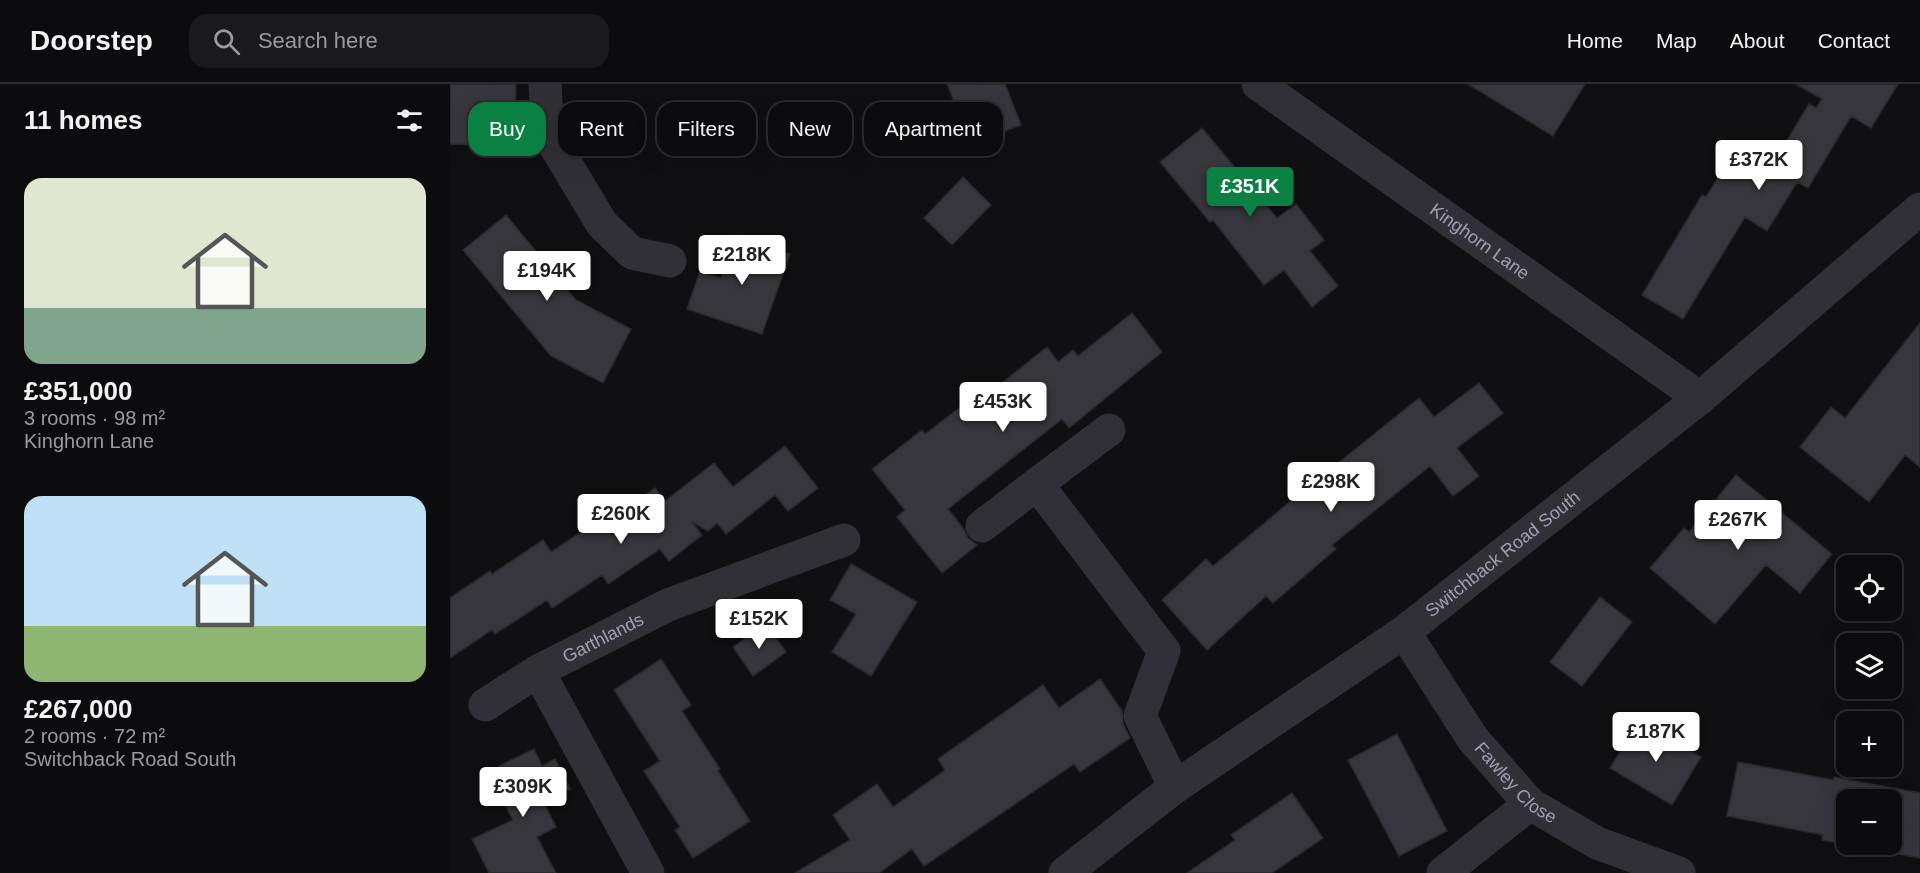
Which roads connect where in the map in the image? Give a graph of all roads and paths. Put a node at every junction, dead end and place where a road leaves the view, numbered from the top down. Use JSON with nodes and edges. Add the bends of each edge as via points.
{"nodes":[{"id":1,"x":545,"y":84,"type":"edge"},
{"id":2,"x":1258,"y":84,"type":"edge"},
{"id":3,"x":1920,"y":209,"type":"edge"},
{"id":4,"x":670,"y":261,"type":"dead end"},
{"id":5,"x":1700,"y":398,"type":"junction"},
{"id":6,"x":1109,"y":430,"type":"dead end"},
{"id":7,"x":1037,"y":484,"type":"junction"},
{"id":8,"x":982,"y":526,"type":"dead end"},
{"id":9,"x":844,"y":540,"type":"dead end"},
{"id":10,"x":1404,"y":632,"type":"junction"},
{"id":11,"x":538,"y":671,"type":"junction"},
{"id":12,"x":484,"y":705,"type":"dead end"},
{"id":13,"x":1175,"y":787,"type":"junction"},
{"id":14,"x":1530,"y":804,"type":"junction"},
{"id":15,"x":648,"y":873,"type":"edge"},
{"id":16,"x":1065,"y":873,"type":"edge"},
{"id":17,"x":1443,"y":873,"type":"edge"},
{"id":18,"x":1679,"y":873,"type":"edge"}],
"edges":[{"from":1,"to":4,"type":"street","via":[[548,134],[602,224],[632,253]]},
{"from":2,"to":5,"type":"street","name":"Kinghorn Lane"},
{"from":3,"to":5,"type":"street","name":"Switchback Road South"},
{"from":5,"to":10,"type":"street","name":"Switchback Road South"},
{"from":6,"to":7,"type":"street"},
{"from":7,"to":8,"type":"street"},
{"from":7,"to":13,"type":"street","via":[[1164,651],[1140,716]]},
{"from":9,"to":11,"type":"street","name":"Garthlands","via":[[668,605]]},
{"from":10,"to":13,"type":"street","name":"Switchback Road South"},
{"from":10,"to":14,"type":"street","name":"Fawley Close","via":[[1473,739]]},
{"from":11,"to":12,"type":"street","name":"Garthlands"},
{"from":11,"to":15,"type":"street"},
{"from":13,"to":16,"type":"street","name":"Switchback Road South"},
{"from":14,"to":17,"type":"street"},
{"from":14,"to":18,"type":"street","name":"Fawley Close","via":[[1597,843]]}]}
